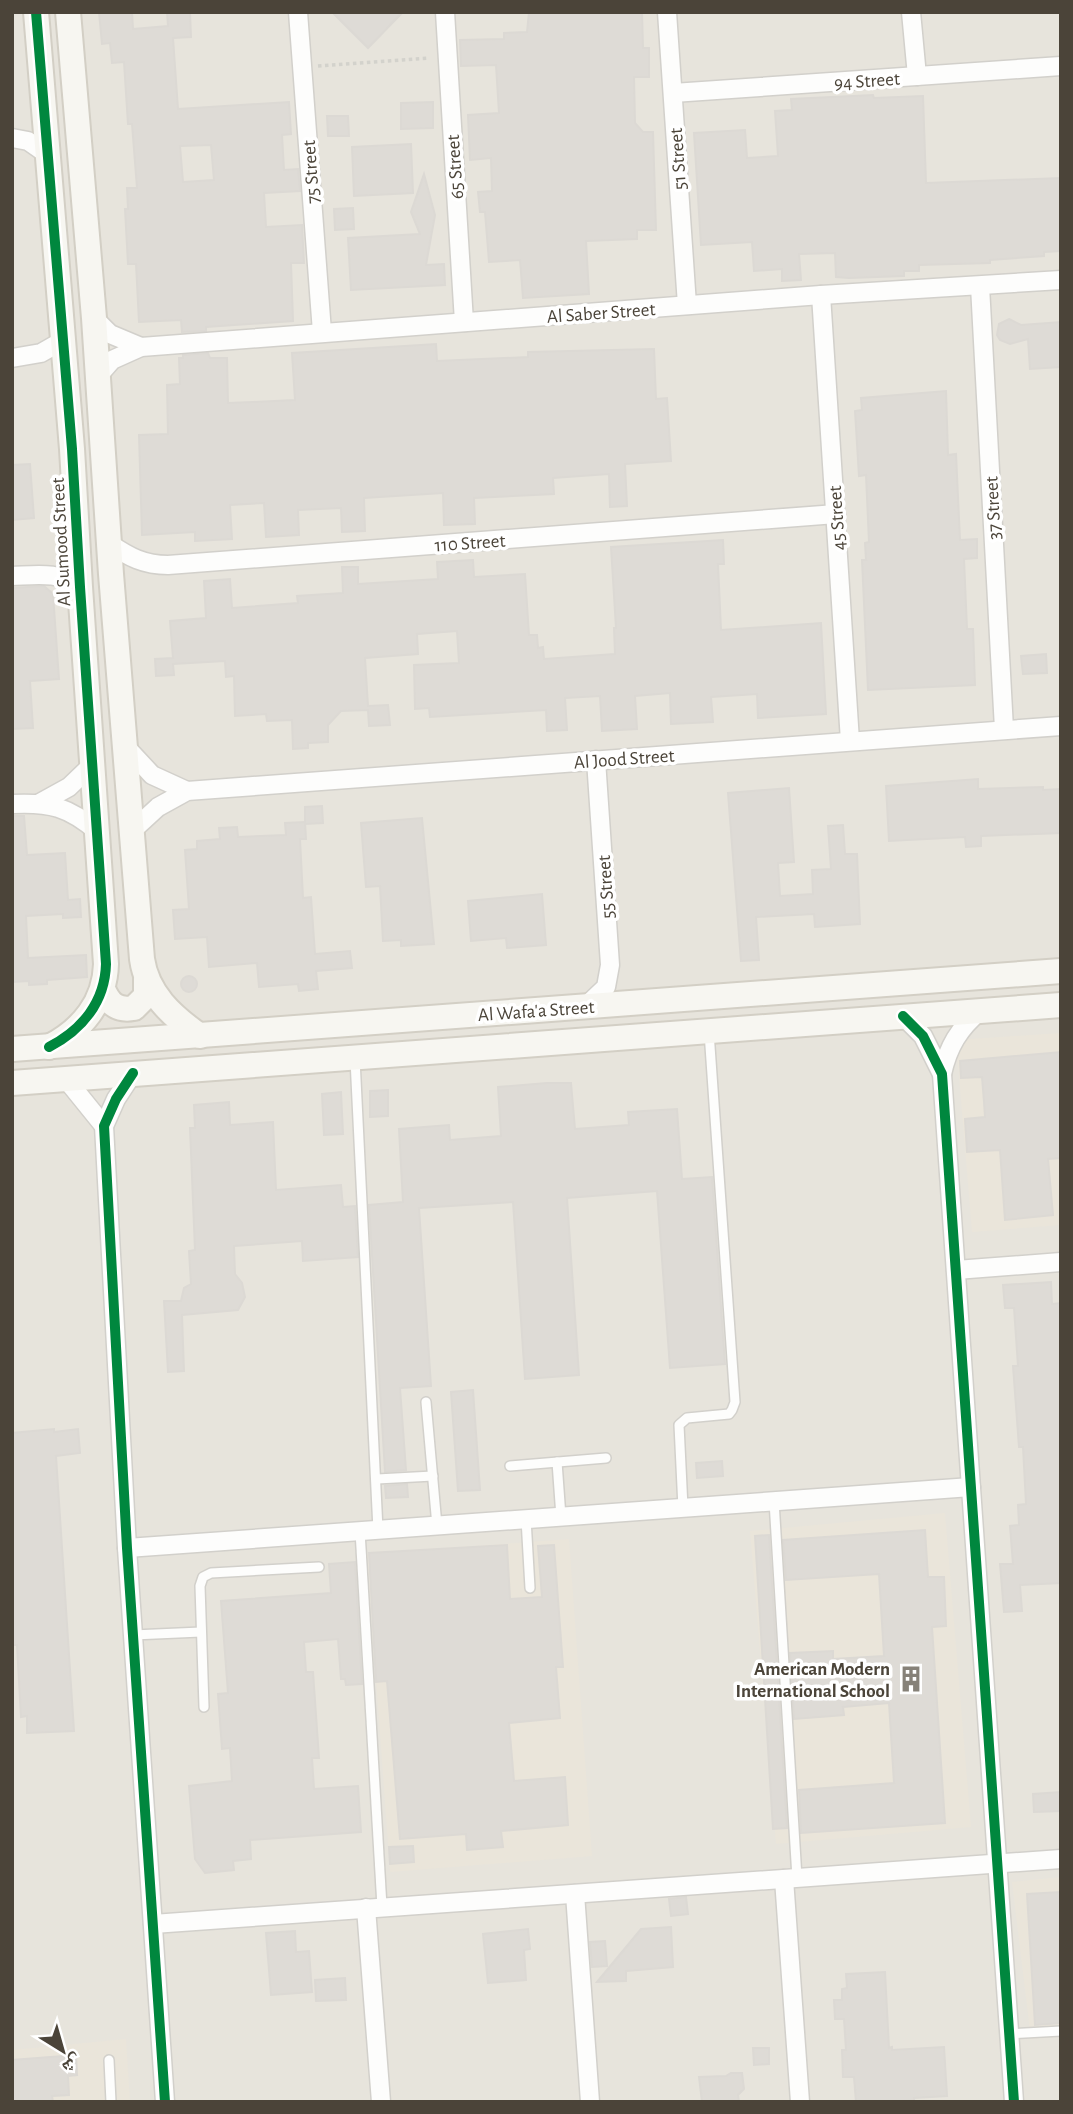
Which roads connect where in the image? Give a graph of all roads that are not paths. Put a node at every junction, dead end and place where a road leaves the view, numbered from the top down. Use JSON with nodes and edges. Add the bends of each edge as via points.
{"nodes":[{"id":1,"x":36,"y":12,"type":"edge"},
{"id":2,"x":68,"y":12,"type":"edge"},
{"id":3,"x":298,"y":12,"type":"edge"},
{"id":4,"x":445,"y":12,"type":"edge"},
{"id":5,"x":667,"y":12,"type":"edge"},
{"id":6,"x":911,"y":12,"type":"edge"},
{"id":7,"x":1061,"y":66,"type":"edge"},
{"id":8,"x":917,"y":76,"type":"junction"},
{"id":9,"x":673,"y":93,"type":"junction"},
{"id":10,"x":12,"y":138,"type":"edge"},
{"id":11,"x":48,"y":155,"type":"junction"},
{"id":12,"x":1061,"y":280,"type":"edge"},
{"id":13,"x":980,"y":286,"type":"junction"},
{"id":14,"x":821,"y":295,"type":"junction"},
{"id":15,"x":687,"y":305,"type":"junction"},
{"id":16,"x":94,"y":318,"type":"junction"},
{"id":17,"x":464,"y":322,"type":"junction"},
{"id":18,"x":323,"y":332,"type":"junction"},
{"id":19,"x":62,"y":341,"type":"junction"},
{"id":20,"x":141,"y":347,"type":"junction"},
{"id":21,"x":12,"y":358,"type":"edge"},
{"id":22,"x":98,"y":376,"type":"junction"},
{"id":23,"x":836,"y":514,"type":"junction"},
{"id":24,"x":110,"y":544,"type":"junction"},
{"id":25,"x":12,"y":576,"type":"edge"},
{"id":26,"x":80,"y":587,"type":"junction"},
{"id":27,"x":1061,"y":726,"type":"edge"},
{"id":28,"x":1004,"y":729,"type":"junction"},
{"id":29,"x":850,"y":741,"type":"junction"},
{"id":30,"x":126,"y":747,"type":"junction"},
{"id":31,"x":596,"y":760,"type":"junction"},
{"id":32,"x":93,"y":764,"type":"junction"},
{"id":33,"x":187,"y":791,"type":"junction"},
{"id":34,"x":40,"y":803,"type":"junction"},
{"id":35,"x":12,"y":804,"type":"edge"},
{"id":36,"x":133,"y":830,"type":"junction"},
{"id":37,"x":98,"y":832,"type":"junction"},
{"id":38,"x":1061,"y":971,"type":"edge"},
{"id":39,"x":146,"y":980,"type":"junction"},
{"id":40,"x":103,"y":989,"type":"junction"},
{"id":41,"x":1061,"y":1005,"type":"edge"},
{"id":42,"x":586,"y":1006,"type":"junction"},
{"id":43,"x":981,"y":1010,"type":"junction"},
{"id":44,"x":903,"y":1016,"type":"junction"},
{"id":45,"x":709,"y":1031,"type":"junction"},
{"id":46,"x":200,"y":1036,"type":"junction"},
{"id":47,"x":50,"y":1047,"type":"junction"},
{"id":48,"x":12,"y":1049,"type":"edge"},
{"id":49,"x":355,"y":1058,"type":"junction"},
{"id":50,"x":133,"y":1073,"type":"junction"},
{"id":51,"x":942,"y":1074,"type":"junction"},
{"id":52,"x":66,"y":1079,"type":"junction"},
{"id":53,"x":12,"y":1083,"type":"edge"},
{"id":54,"x":104,"y":1126,"type":"junction"},
{"id":55,"x":1061,"y":1262,"type":"edge"},
{"id":56,"x":956,"y":1270,"type":"junction"},
{"id":57,"x":426,"y":1402,"type":"dead end"},
{"id":58,"x":606,"y":1458,"type":"dead end"},
{"id":59,"x":557,"y":1462,"type":"junction"},
{"id":60,"x":510,"y":1466,"type":"dead end"},
{"id":61,"x":433,"y":1476,"type":"junction"},
{"id":62,"x":377,"y":1479,"type":"junction"},
{"id":63,"x":971,"y":1487,"type":"junction"},
{"id":64,"x":774,"y":1501,"type":"junction"},
{"id":65,"x":683,"y":1508,"type":"junction"},
{"id":66,"x":561,"y":1517,"type":"junction"},
{"id":67,"x":526,"y":1519,"type":"junction"},
{"id":68,"x":437,"y":1525,"type":"junction"},
{"id":69,"x":369,"y":1530,"type":"junction"},
{"id":70,"x":127,"y":1548,"type":"junction"},
{"id":71,"x":319,"y":1566,"type":"dead end"},
{"id":72,"x":530,"y":1588,"type":"dead end"},
{"id":73,"x":201,"y":1632,"type":"junction"},
{"id":74,"x":132,"y":1635,"type":"junction"},
{"id":75,"x":204,"y":1707,"type":"dead end"},
{"id":76,"x":1061,"y":1859,"type":"edge"},
{"id":77,"x":997,"y":1864,"type":"junction"},
{"id":78,"x":790,"y":1878,"type":"junction"},
{"id":79,"x":575,"y":1894,"type":"junction"},
{"id":80,"x":374,"y":1908,"type":"junction"},
{"id":81,"x":153,"y":1924,"type":"junction"},
{"id":82,"x":1061,"y":2031,"type":"edge"},
{"id":83,"x":1009,"y":2034,"type":"junction"},
{"id":84,"x":108,"y":2060,"type":"dead end"},
{"id":85,"x":111,"y":2102,"type":"edge"},
{"id":86,"x":165,"y":2102,"type":"edge"},
{"id":87,"x":380,"y":2102,"type":"edge"},
{"id":88,"x":590,"y":2102,"type":"edge"},
{"id":89,"x":800,"y":2102,"type":"edge"},
{"id":90,"x":1014,"y":2102,"type":"edge"}],
"edges":[{"from":1,"to":11,"type":"street","name":"Al Sumood Street"},
{"from":2,"to":16,"type":"street"},
{"from":3,"to":18,"type":"street","name":"75 Street"},
{"from":4,"to":17,"type":"street","name":"65 Street"},
{"from":5,"to":9,"type":"street","name":"51 Street"},
{"from":6,"to":8,"type":"street"},
{"from":7,"to":8,"type":"street","name":"94 Street"},
{"from":8,"to":9,"type":"street","name":"94 Street"},
{"from":9,"to":15,"type":"street","name":"51 Street"},
{"from":10,"to":11,"type":"street","via":[[28,141]]},
{"from":11,"to":19,"type":"street","name":"Al Sumood Street"},
{"from":12,"to":13,"type":"street","name":"Al Saber Street"},
{"from":13,"to":14,"type":"street","name":"Al Saber Street"},
{"from":13,"to":28,"type":"street","name":"37 Street"},
{"from":14,"to":15,"type":"street","name":"Al Saber Street"},
{"from":14,"to":23,"type":"street","name":"45 Street"},
{"from":15,"to":17,"type":"street","name":"Al Saber Street"},
{"from":16,"to":20,"type":"street","name":"Al Saber Street","via":[[110,334]]},
{"from":16,"to":22,"type":"street"},
{"from":17,"to":18,"type":"street","name":"Al Saber Street"},
{"from":18,"to":20,"type":"street","name":"Al Saber Street"},
{"from":19,"to":21,"type":"street","via":[[41,354]]},
{"from":19,"to":26,"type":"street","name":"Al Sumood Street"},
{"from":20,"to":22,"type":"street","name":"Al Saber Street","via":[[121,354]]},
{"from":22,"to":24,"type":"street"},
{"from":23,"to":24,"type":"street","name":"110 Street","via":[[168,565],[143,563]]},
{"from":23,"to":29,"type":"street","name":"45 Street"},
{"from":24,"to":30,"type":"street"},
{"from":25,"to":26,"type":"street","via":[[55,575]]},
{"from":26,"to":32,"type":"street","name":"Al Sumood Street"},
{"from":27,"to":28,"type":"street","name":"Al Jood Street"},
{"from":28,"to":29,"type":"street","name":"Al Jood Street"},
{"from":29,"to":31,"type":"street","name":"Al Jood Street"},
{"from":30,"to":33,"type":"street","name":"Al Jood Street","via":[[152,775]]},
{"from":30,"to":36,"type":"street"},
{"from":31,"to":33,"type":"street","name":"Al Jood Street"},
{"from":31,"to":42,"type":"street","name":"55 Street","via":[[610,965],[606,987]]},
{"from":32,"to":34,"type":"street","via":[[69,787]]},
{"from":32,"to":37,"type":"street","name":"Al Sumood Street"},
{"from":33,"to":36,"type":"street","name":"Al Jood Street","via":[[158,807]]},
{"from":34,"to":35,"type":"street"},
{"from":34,"to":37,"type":"street","via":[[72,812]]},
{"from":36,"to":39,"type":"street"},
{"from":37,"to":40,"type":"street","name":"Al Sumood Street","via":[[106,964]]},
{"from":38,"to":42,"type":"street","name":"Al Wafa'a Street"},
{"from":39,"to":40,"type":"street","via":[[146,996],[134,1008],[117,1008]]},
{"from":39,"to":46,"type":"street","via":[[164,1005]]},
{"from":40,"to":47,"type":"street","name":"Al Sumood Street","via":[[77,1030]]},
{"from":41,"to":43,"type":"street","name":"Al Wafa'a Street"},
{"from":42,"to":46,"type":"street","name":"Al Wafa'a Street"},
{"from":43,"to":44,"type":"street","name":"Al Wafa'a Street"},
{"from":43,"to":51,"type":"street","via":[[951,1045]]},
{"from":44,"to":45,"type":"street","name":"Al Wafa'a Street"},
{"from":44,"to":51,"type":"street","via":[[923,1036]]},
{"from":45,"to":49,"type":"street","name":"Al Wafa'a Street"},
{"from":45,"to":65,"type":"lane","via":[[735,1402],[729,1414],[687,1418],[679,1425]]},
{"from":46,"to":47,"type":"street","name":"Al Wafa'a Street"},
{"from":47,"to":48,"type":"street","name":"Al Wafa'a Street"},
{"from":49,"to":50,"type":"street","name":"Al Wafa'a Street"},
{"from":49,"to":62,"type":"lane"},
{"from":50,"to":52,"type":"street","name":"Al Wafa'a Street"},
{"from":50,"to":54,"type":"street"},
{"from":51,"to":56,"type":"street"},
{"from":52,"to":53,"type":"street","name":"Al Wafa'a Street"},
{"from":52,"to":54,"type":"street"},
{"from":54,"to":70,"type":"street"},
{"from":55,"to":56,"type":"street"},
{"from":56,"to":63,"type":"street"},
{"from":57,"to":61,"type":"lane"},
{"from":58,"to":59,"type":"lane"},
{"from":59,"to":60,"type":"lane"},
{"from":59,"to":66,"type":"lane"},
{"from":61,"to":62,"type":"lane"},
{"from":61,"to":68,"type":"lane"},
{"from":62,"to":69,"type":"lane"},
{"from":63,"to":64,"type":"street"},
{"from":63,"to":77,"type":"street"},
{"from":64,"to":65,"type":"street"},
{"from":64,"to":78,"type":"lane"},
{"from":65,"to":66,"type":"street"},
{"from":66,"to":67,"type":"street"},
{"from":67,"to":68,"type":"street"},
{"from":67,"to":72,"type":"lane"},
{"from":68,"to":69,"type":"street"},
{"from":69,"to":70,"type":"street"},
{"from":69,"to":80,"type":"lane"},
{"from":70,"to":74,"type":"street"},
{"from":71,"to":73,"type":"lane","via":[[206,1574],[200,1586]]},
{"from":73,"to":74,"type":"lane"},
{"from":73,"to":75,"type":"lane"},
{"from":74,"to":81,"type":"street"},
{"from":76,"to":77,"type":"street"},
{"from":77,"to":78,"type":"street"},
{"from":77,"to":83,"type":"street"},
{"from":78,"to":79,"type":"street"},
{"from":78,"to":89,"type":"street"},
{"from":79,"to":80,"type":"street"},
{"from":79,"to":88,"type":"street"},
{"from":80,"to":81,"type":"street"},
{"from":80,"to":87,"type":"street"},
{"from":81,"to":86,"type":"street"},
{"from":82,"to":83,"type":"lane"},
{"from":83,"to":90,"type":"street"},
{"from":84,"to":85,"type":"lane"}]}
